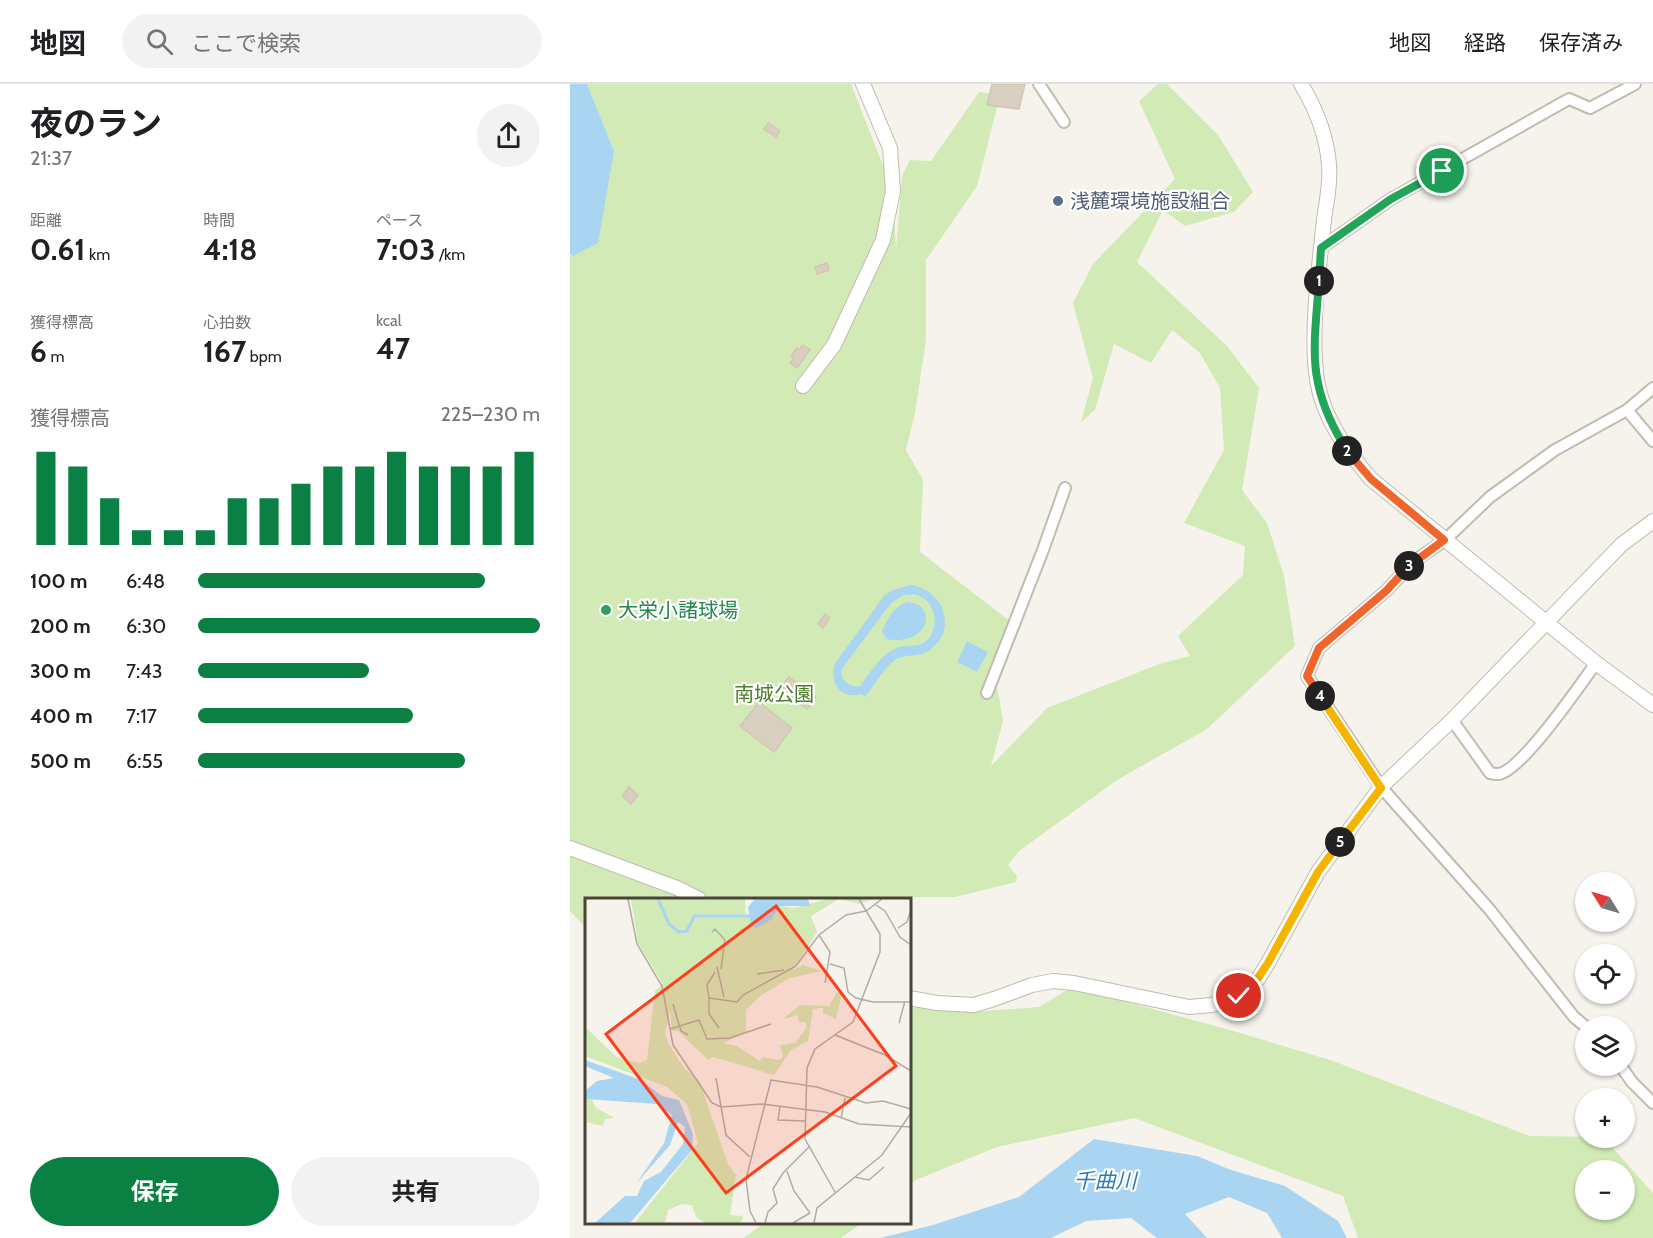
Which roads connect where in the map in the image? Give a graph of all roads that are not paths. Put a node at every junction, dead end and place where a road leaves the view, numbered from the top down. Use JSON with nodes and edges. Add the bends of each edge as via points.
{"nodes":[{"id":1,"x":863,"y":84,"type":"edge"},
{"id":2,"x":1039,"y":84,"type":"edge"},
{"id":3,"x":1301,"y":84,"type":"edge"},
{"id":4,"x":1635,"y":84,"type":"edge"},
{"id":5,"x":1064,"y":122,"type":"dead end"},
{"id":6,"x":1321,"y":248,"type":"junction"},
{"id":7,"x":803,"y":387,"type":"dead end"},
{"id":8,"x":1653,"y":388,"type":"edge"},
{"id":9,"x":1627,"y":410,"type":"junction"},
{"id":10,"x":1653,"y":441,"type":"edge"},
{"id":11,"x":1065,"y":488,"type":"dead end"},
{"id":12,"x":1653,"y":521,"type":"edge"},
{"id":13,"x":1444,"y":540,"type":"junction"},
{"id":14,"x":1547,"y":623,"type":"junction"},
{"id":15,"x":1596,"y":663,"type":"junction"},
{"id":16,"x":987,"y":693,"type":"dead end"},
{"id":17,"x":1653,"y":705,"type":"edge"},
{"id":18,"x":1452,"y":720,"type":"junction"},
{"id":19,"x":1381,"y":788,"type":"junction"},
{"id":20,"x":570,"y":848,"type":"edge"},
{"id":21,"x":697,"y":898,"type":"edge"},
{"id":22,"x":910,"y":998,"type":"edge"},
{"id":23,"x":1575,"y":1018,"type":"edge"},
{"id":24,"x":1628,"y":1076,"type":"edge"},
{"id":25,"x":1653,"y":1103,"type":"edge"}],
"edges":[{"from":1,"to":7,"type":"street","via":[[890,148],[892,190],[883,240],[834,345]]},
{"from":2,"to":5,"type":"street"},
{"from":3,"to":6,"type":"street","via":[[1323,128],[1329,167]]},
{"from":4,"to":6,"type":"street","via":[[1590,108],[1569,99],[1391,199]]},
{"from":6,"to":13,"type":"street","via":[[1315,338],[1317,381],[1326,410],[1350,455],[1371,479]]},
{"from":8,"to":9,"type":"street"},
{"from":9,"to":10,"type":"street"},
{"from":9,"to":13,"type":"street","via":[[1555,450],[1490,497]]},
{"from":11,"to":16,"type":"street"},
{"from":12,"to":14,"type":"street","via":[[1621,545]]},
{"from":13,"to":14,"type":"street"},
{"from":13,"to":19,"type":"street","via":[[1413,562],[1386,591],[1319,648],[1307,676]]},
{"from":14,"to":15,"type":"street"},
{"from":14,"to":18,"type":"street"},
{"from":15,"to":17,"type":"street"},
{"from":15,"to":18,"type":"street","via":[[1542,737],[1500,774],[1490,773]]},
{"from":18,"to":19,"type":"street"},
{"from":19,"to":22,"type":"street","via":[[1318,872],[1258,978],[1239,996],[1189,1007],[1053,981],[974,1005]]},
{"from":19,"to":23,"type":"street","via":[[1490,910]]},
{"from":20,"to":21,"type":"street"},
{"from":24,"to":25,"type":"street"}]}
